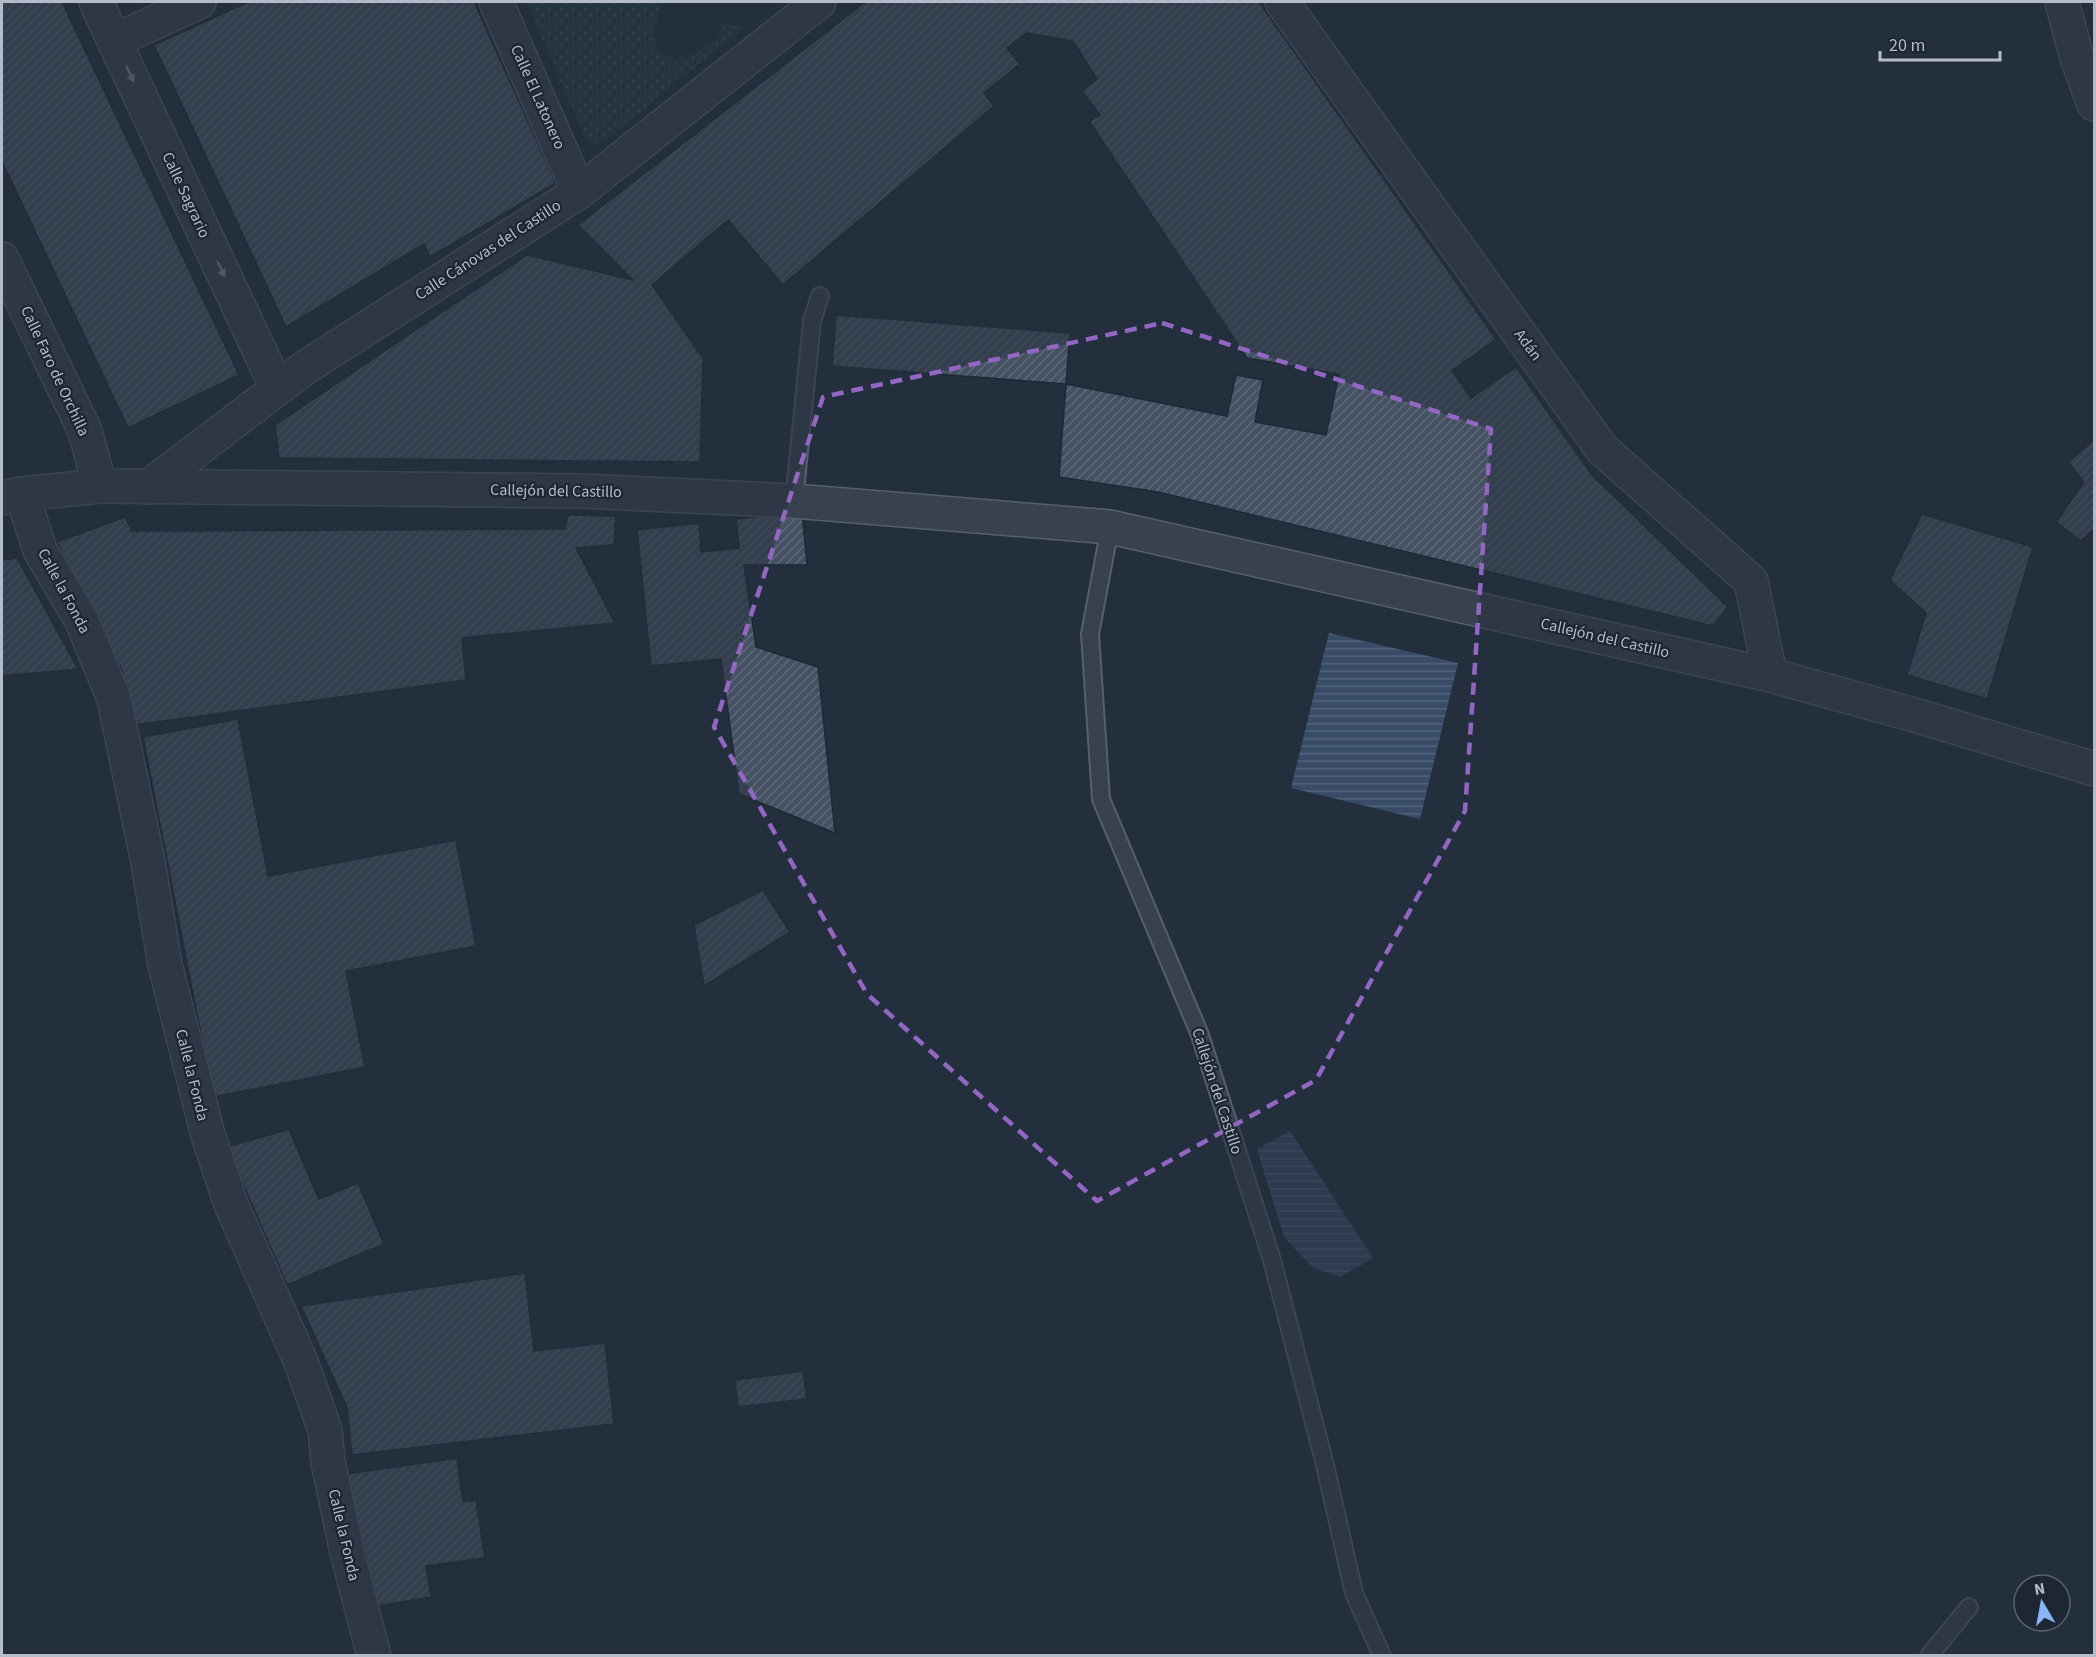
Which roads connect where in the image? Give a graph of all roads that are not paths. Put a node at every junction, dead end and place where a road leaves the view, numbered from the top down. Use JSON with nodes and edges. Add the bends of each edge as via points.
{"nodes":[{"id":1,"x":96,"y":2,"type":"edge"},
{"id":2,"x":199,"y":2,"type":"edge"},
{"id":3,"x":496,"y":2,"type":"edge"},
{"id":4,"x":819,"y":2,"type":"edge"},
{"id":5,"x":1282,"y":2,"type":"edge"},
{"id":6,"x":2062,"y":2,"type":"edge"},
{"id":7,"x":114,"y":41,"type":"junction"},
{"id":8,"x":2086,"y":55,"type":"edge"},
{"id":9,"x":2094,"y":104,"type":"edge"},
{"id":10,"x":579,"y":192,"type":"junction"},
{"id":11,"x":2,"y":259,"type":"edge"},
{"id":12,"x":820,"y":296,"type":"dead end"},
{"id":13,"x":277,"y":388,"type":"junction"},
{"id":14,"x":100,"y":486,"type":"junction"},
{"id":15,"x":148,"y":487,"type":"junction"},
{"id":16,"x":12,"y":496,"type":"edge"},
{"id":17,"x":794,"y":501,"type":"junction"},
{"id":18,"x":1110,"y":527,"type":"junction"},
{"id":19,"x":1770,"y":675,"type":"junction"},
{"id":20,"x":2094,"y":769,"type":"edge"},
{"id":21,"x":1970,"y":1607,"type":"dead end"},
{"id":22,"x":374,"y":1656,"type":"edge"},
{"id":23,"x":1382,"y":1656,"type":"edge"},
{"id":24,"x":1929,"y":1656,"type":"edge"}],
"edges":[{"from":1,"to":7,"type":"street","name":"Calle Sagrario"},
{"from":2,"to":7,"type":"street"},
{"from":3,"to":10,"type":"street","name":"Calle El Latonero"},
{"from":4,"to":10,"type":"street","name":"Calle Cánovas del Castillo"},
{"from":5,"to":19,"type":"street","name":"Adán","via":[[1602,448],[1751,581]]},
{"from":6,"to":8,"type":"street"},
{"from":7,"to":13,"type":"street","name":"Calle Sagrario","one_way":true},
{"from":8,"to":9,"type":"street"},
{"from":10,"to":13,"type":"street","name":"Calle Cánovas del Castillo"},
{"from":11,"to":14,"type":"street","name":"Calle Faro de Orchilla","via":[[85,431]]},
{"from":12,"to":17,"type":"lane","via":[[812,321]]},
{"from":13,"to":15,"type":"street","name":"Calle Cánovas del Castillo"},
{"from":14,"to":15,"type":"street","name":"Callejón del Castillo"},
{"from":14,"to":16,"type":"street","name":"Callejón del Castillo"},
{"from":15,"to":17,"type":"street","name":"Callejón del Castillo","via":[[583,491]]},
{"from":16,"to":22,"type":"street","name":"Calle la Fonda","via":[[82,621],[114,699],[165,965],[208,1135],[231,1204],[301,1362],[325,1431],[347,1552]]},
{"from":17,"to":18,"type":"street","name":"Callejón del Castillo"},
{"from":18,"to":19,"type":"street","name":"Callejón del Castillo"},
{"from":18,"to":23,"type":"lane","name":"Callejón del Castillo","via":[[1090,634],[1101,799],[1200,1035],[1272,1260],[1354,1593]]},
{"from":19,"to":20,"type":"street","name":"Callejón del Castillo"},
{"from":21,"to":24,"type":"lane"}]}
